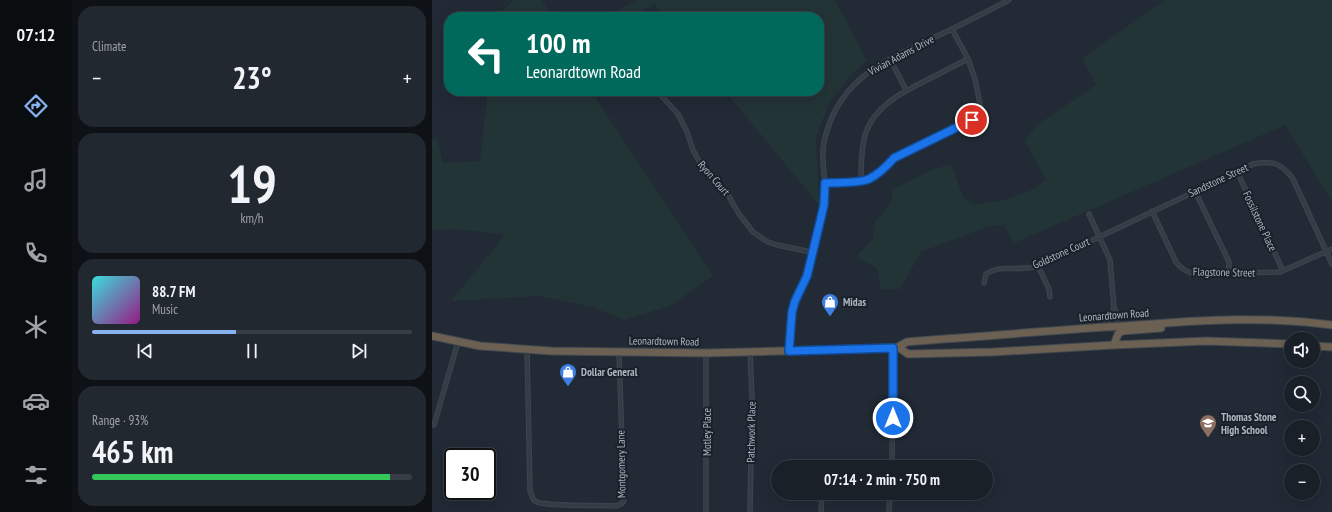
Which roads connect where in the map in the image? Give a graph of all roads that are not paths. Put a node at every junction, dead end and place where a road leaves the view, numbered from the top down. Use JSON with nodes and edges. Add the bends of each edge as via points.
{"nodes":[{"id":1,"x":1009,"y":0,"type":"edge"},
{"id":2,"x":952,"y":29,"type":"junction"},
{"id":3,"x":890,"y":59,"type":"junction"},
{"id":4,"x":968,"y":60,"type":"junction"},
{"id":5,"x":906,"y":90,"type":"junction"},
{"id":6,"x":662,"y":96,"type":"edge"},
{"id":7,"x":1237,"y":171,"type":"junction"},
{"id":8,"x":861,"y":181,"type":"junction"},
{"id":9,"x":825,"y":183,"type":"junction"},
{"id":10,"x":1195,"y":191,"type":"junction"},
{"id":11,"x":1152,"y":212,"type":"junction"},
{"id":12,"x":1089,"y":214,"type":"dead end"},
{"id":13,"x":1100,"y":236,"type":"junction"},
{"id":14,"x":1332,"y":249,"type":"edge"},
{"id":15,"x":1326,"y":251,"type":"junction"},
{"id":16,"x":812,"y":252,"type":"junction"},
{"id":17,"x":1332,"y":264,"type":"edge"},
{"id":18,"x":1038,"y":266,"type":"junction"},
{"id":19,"x":1283,"y":271,"type":"junction"},
{"id":20,"x":1229,"y":273,"type":"junction"},
{"id":21,"x":984,"y":283,"type":"dead end"},
{"id":22,"x":1050,"y":297,"type":"dead end"},
{"id":23,"x":1114,"y":308,"type":"junction"},
{"id":24,"x":1332,"y":320,"type":"edge"},
{"id":25,"x":1178,"y":322,"type":"junction"},
{"id":26,"x":1324,"y":324,"type":"junction"},
{"id":27,"x":1102,"y":326,"type":"junction"},
{"id":28,"x":1117,"y":326,"type":"junction"},
{"id":29,"x":1332,"y":326,"type":"edge"},
{"id":30,"x":432,"y":336,"type":"edge"},
{"id":31,"x":458,"y":342,"type":"junction"},
{"id":32,"x":1114,"y":344,"type":"junction"},
{"id":33,"x":1284,"y":344,"type":"edge"},
{"id":34,"x":1320,"y":346,"type":"edge"},
{"id":35,"x":896,"y":347,"type":"junction"},
{"id":36,"x":1075,"y":347,"type":"junction"},
{"id":37,"x":1332,"y":347,"type":"edge"},
{"id":38,"x":527,"y":349,"type":"junction"},
{"id":39,"x":619,"y":351,"type":"junction"},
{"id":40,"x":789,"y":351,"type":"junction"},
{"id":41,"x":706,"y":352,"type":"junction"},
{"id":42,"x":750,"y":352,"type":"junction"},
{"id":43,"x":434,"y":425,"type":"dead end"},
{"id":44,"x":892,"y":460,"type":"edge"},
{"id":45,"x":822,"y":500,"type":"edge"},
{"id":46,"x":890,"y":500,"type":"edge"},
{"id":47,"x":706,"y":512,"type":"edge"},
{"id":48,"x":750,"y":512,"type":"edge"},
{"id":49,"x":821,"y":512,"type":"edge"},
{"id":50,"x":889,"y":512,"type":"edge"}],
"edges":[{"from":1,"to":2,"type":"street","name":"Vivian Adams Drive"},
{"from":2,"to":3,"type":"street","name":"Vivian Adams Drive"},
{"from":2,"to":4,"type":"street"},
{"from":3,"to":5,"type":"street"},
{"from":3,"to":9,"type":"street","name":"Vivian Adams Drive","via":[[860,78],[836,107],[827,128],[823,148]]},
{"from":4,"to":5,"type":"street"},
{"from":4,"to":8,"type":"street","via":[[975,79],[982,114],[894,158],[870,178]]},
{"from":5,"to":8,"type":"street","via":[[879,110],[871,122],[865,135]]},
{"from":6,"to":16,"type":"street","name":"Ryon Court","via":[[678,114],[701,165],[724,188],[753,232],[777,246]]},
{"from":7,"to":10,"type":"street","name":"Sandstone Street"},
{"from":7,"to":15,"type":"street","name":"Sandstone Street","via":[[1265,162],[1281,166],[1287,171]]},
{"from":7,"to":19,"type":"street","name":"Fossilstone Place"},
{"from":8,"to":9,"type":"street"},
{"from":9,"to":16,"type":"street","name":"Vivian Adams Drive","via":[[824,205]]},
{"from":10,"to":11,"type":"street","name":"Sandstone Street"},
{"from":10,"to":20,"type":"street","via":[[1228,262]]},
{"from":11,"to":13,"type":"street","name":"Sandstone Street"},
{"from":11,"to":20,"type":"street","name":"Flagstone Street","via":[[1179,267],[1194,274]]},
{"from":12,"to":13,"type":"street"},
{"from":13,"to":18,"type":"street","name":"Goldstone Court"},
{"from":13,"to":23,"type":"street","via":[[1110,260]]},
{"from":14,"to":15,"type":"street","name":"Flagstone Street"},
{"from":15,"to":17,"type":"street","name":"Sandstone Street"},
{"from":15,"to":19,"type":"street","name":"Flagstone Street"},
{"from":16,"to":40,"type":"street","name":"Vivian Adams Drive","via":[[807,276],[792,312]]},
{"from":18,"to":21,"type":"street","name":"Goldstone Court","via":[[993,269],[986,274]]},
{"from":18,"to":22,"type":"street","via":[[1049,288]]},
{"from":19,"to":20,"type":"street","name":"Flagstone Street"},
{"from":23,"to":27,"type":"street"},
{"from":23,"to":28,"type":"street","via":[[1118,319]]},
{"from":24,"to":26,"type":"street"},
{"from":25,"to":26,"type":"highway","name":"Leonardtown Road","via":[[1255,319]]},
{"from":25,"to":28,"type":"highway","name":"Leonardtown Road"},
{"from":25,"to":32,"type":"highway","via":[[1168,327],[1122,331]]},
{"from":26,"to":29,"type":"highway","name":"Leonardtown Road"},
{"from":27,"to":28,"type":"highway","name":"Leonardtown Road"},
{"from":27,"to":35,"type":"highway","name":"Leonardtown Road","via":[[907,342]]},
{"from":28,"to":36,"type":"highway","via":[[1111,339]]},
{"from":30,"to":31,"type":"highway","name":"Leonardtown Road"},
{"from":31,"to":38,"type":"highway","name":"Leonardtown Road","via":[[494,348]]},
{"from":31,"to":43,"type":"street"},
{"from":32,"to":33,"type":"highway","name":"Leonardtown Road","via":[[1206,341]]},
{"from":32,"to":36,"type":"highway","name":"Leonardtown Road"},
{"from":34,"to":37,"type":"highway"},
{"from":35,"to":36,"type":"highway","name":"Leonardtown Road","via":[[908,354]]},
{"from":35,"to":40,"type":"highway","name":"Leonardtown Road"},
{"from":35,"to":44,"type":"street"},
{"from":38,"to":39,"type":"highway","name":"Leonardtown Road"},
{"from":38,"to":39,"type":"street","name":"Montgomery Lane","via":[[530,490],[533,498],[536,502],[546,504],[616,506],[624,501]]},
{"from":39,"to":41,"type":"highway","name":"Leonardtown Road"},
{"from":40,"to":42,"type":"highway","name":"Leonardtown Road"},
{"from":41,"to":42,"type":"highway","name":"Leonardtown Road"},
{"from":41,"to":47,"type":"street","name":"Motley Place"},
{"from":42,"to":48,"type":"street","name":"Patchwork Place"},
{"from":45,"to":49,"type":"street"},
{"from":46,"to":50,"type":"street"}]}
